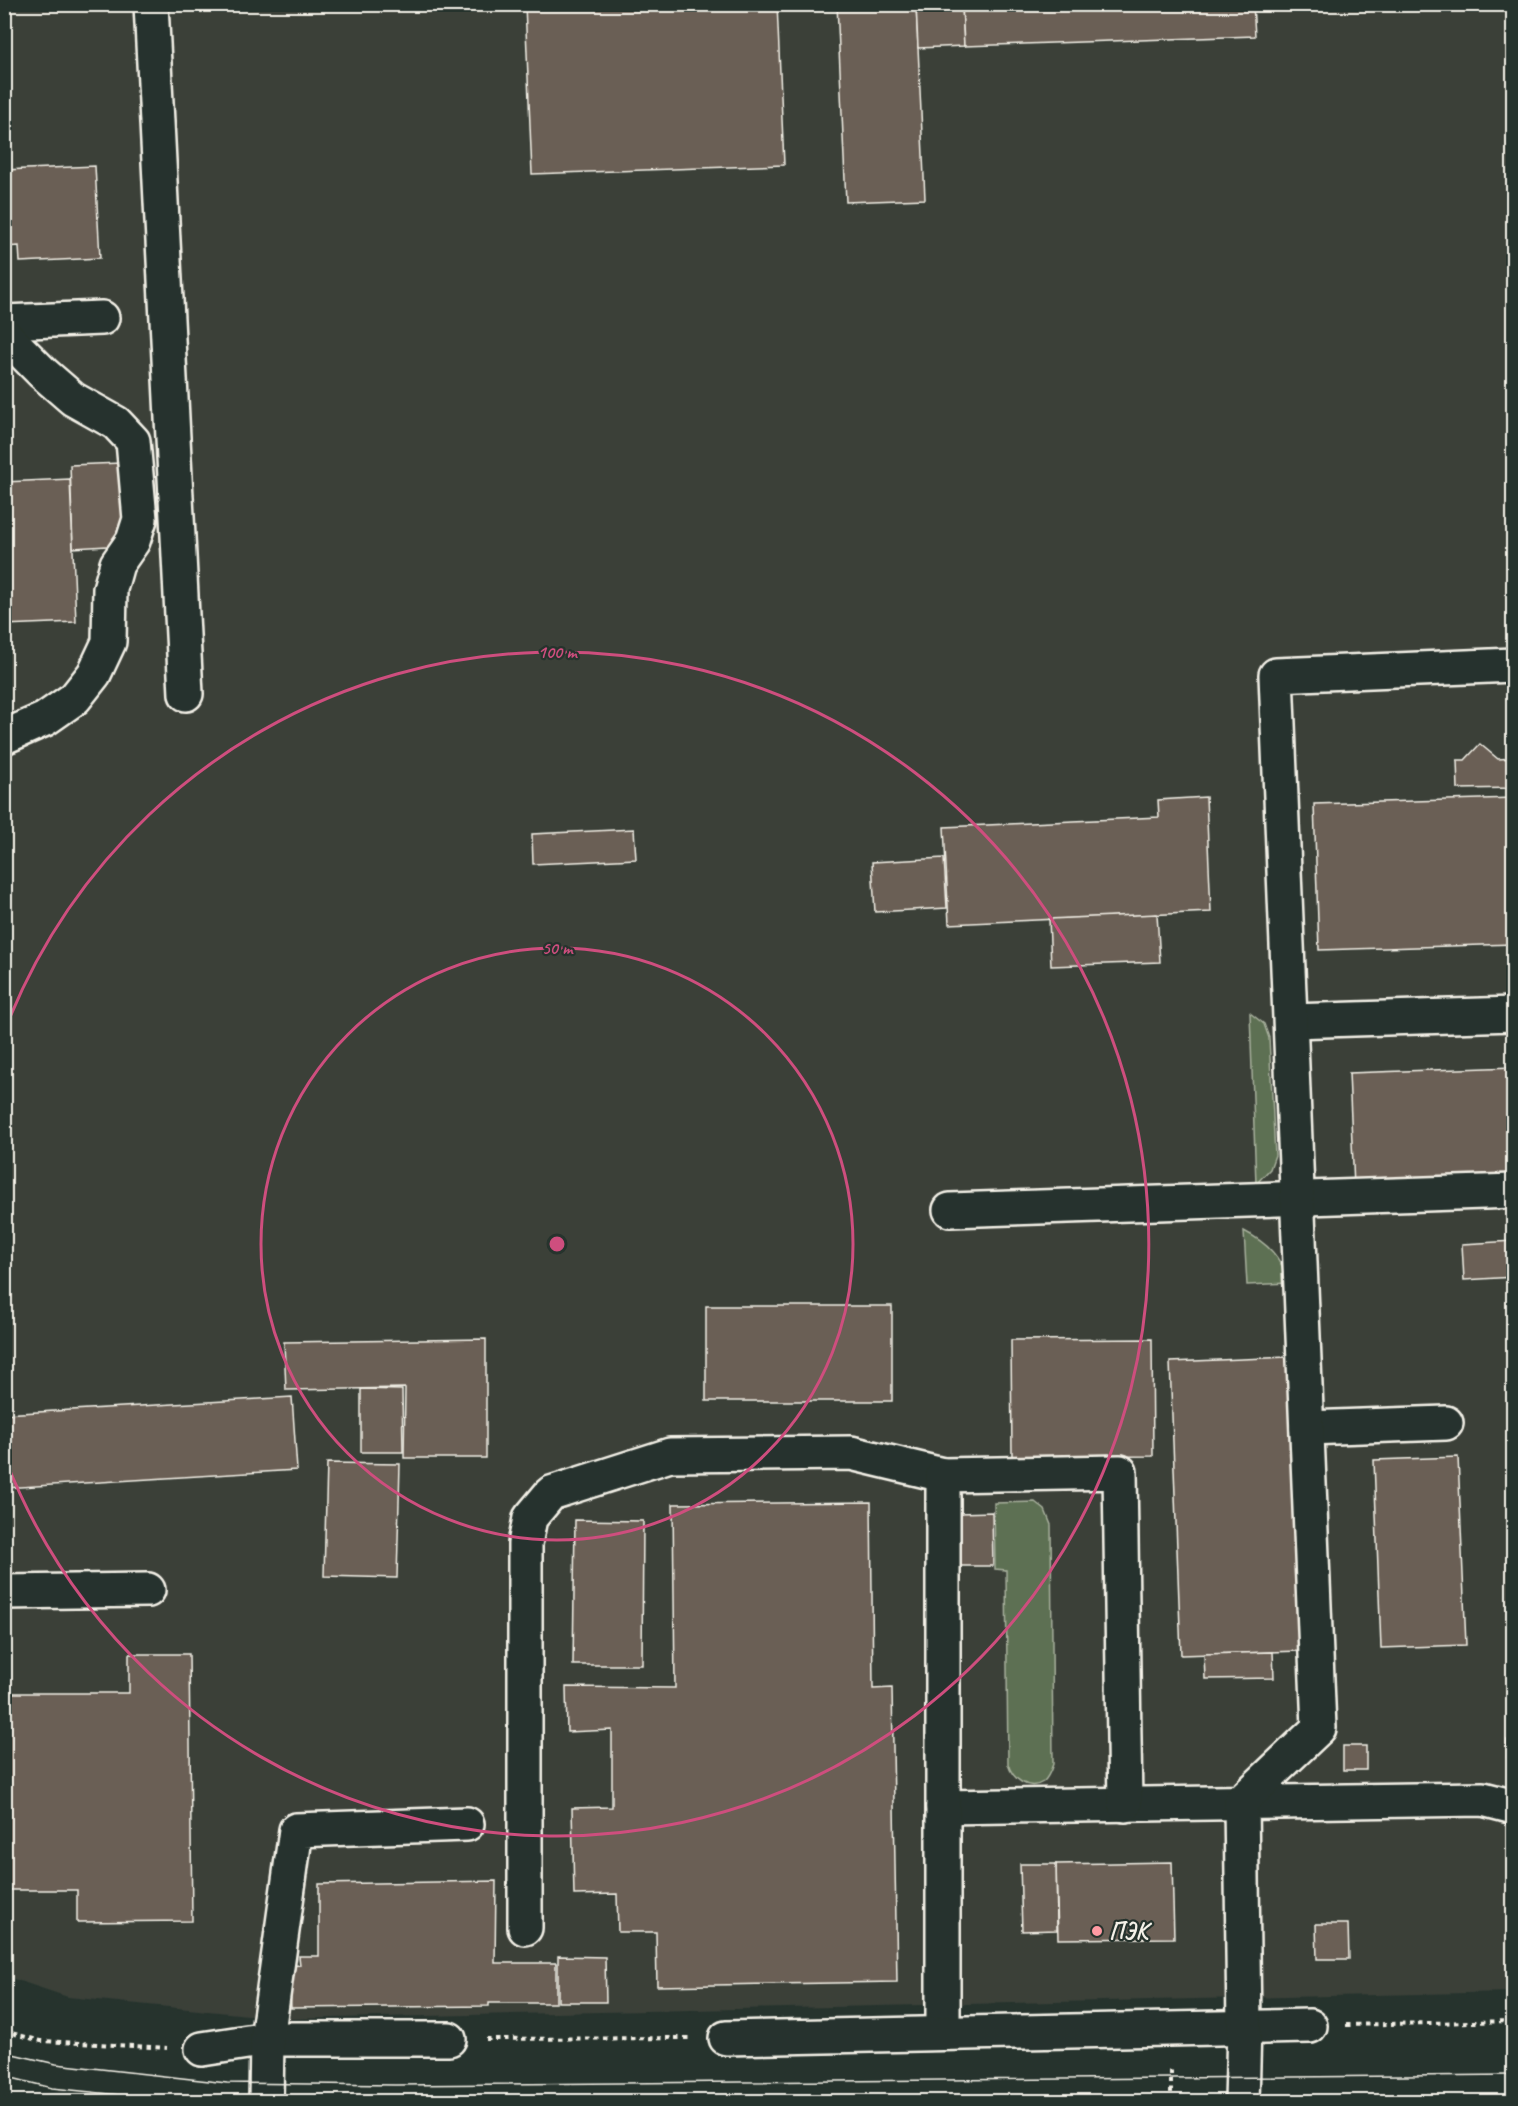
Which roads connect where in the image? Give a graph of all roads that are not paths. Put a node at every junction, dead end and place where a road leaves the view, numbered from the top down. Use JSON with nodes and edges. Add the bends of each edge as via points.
{"nodes":[{"id":1,"x":151,"y":4,"type":"edge"},
{"id":2,"x":102,"y":318,"type":"dead end"},
{"id":3,"x":4,"y":322,"type":"edge"},
{"id":4,"x":4,"y":334,"type":"edge"},
{"id":5,"x":1514,"y":665,"type":"edge"},
{"id":6,"x":186,"y":694,"type":"dead end"},
{"id":7,"x":4,"y":737,"type":"edge"},
{"id":8,"x":1514,"y":1014,"type":"edge"},
{"id":9,"x":1291,"y":1021,"type":"junction"},
{"id":10,"x":1514,"y":1191,"type":"edge"},
{"id":11,"x":1298,"y":1198,"type":"junction"},
{"id":12,"x":950,"y":1210,"type":"dead end"},
{"id":13,"x":1446,"y":1423,"type":"dead end"},
{"id":14,"x":1307,"y":1428,"type":"junction"},
{"id":15,"x":943,"y":1475,"type":"junction"},
{"id":16,"x":148,"y":1590,"type":"dead end"},
{"id":17,"x":4,"y":1592,"type":"edge"},
{"id":18,"x":1241,"y":1802,"type":"junction"},
{"id":19,"x":1125,"y":1804,"type":"junction"},
{"id":20,"x":943,"y":1807,"type":"junction"},
{"id":21,"x":1514,"y":1807,"type":"edge"},
{"id":22,"x":467,"y":1824,"type":"dead end"},
{"id":23,"x":525,"y":1928,"type":"dead end"},
{"id":24,"x":1310,"y":2026,"type":"road end"},
{"id":25,"x":1244,"y":2027,"type":"junction"},
{"id":26,"x":943,"y":2033,"type":"junction"},
{"id":27,"x":726,"y":2038,"type":"road end"},
{"id":28,"x":267,"y":2039,"type":"junction"},
{"id":29,"x":449,"y":2039,"type":"road end"},
{"id":30,"x":202,"y":2049,"type":"road end"},
{"id":31,"x":266,"y":2102,"type":"edge"},
{"id":32,"x":1242,"y":2102,"type":"edge"}],
"edges":[{"from":1,"to":6,"type":"lane"},
{"from":2,"to":3,"type":"lane"},
{"from":4,"to":7,"type":"lane","via":[[73,399],[116,423],[133,441],[140,519],[133,541],[117,564],[110,589],[109,642],[94,674],[75,698],[45,719]]},
{"from":5,"to":9,"type":"lane","via":[[1276,675]]},
{"from":8,"to":9,"type":"lane"},
{"from":9,"to":11,"type":"lane"},
{"from":10,"to":11,"type":"lane"},
{"from":11,"to":12,"type":"lane"},
{"from":11,"to":14,"type":"lane"},
{"from":13,"to":14,"type":"lane"},
{"from":14,"to":18,"type":"lane","via":[[1319,1728]]},
{"from":15,"to":19,"type":"lane","via":[[1120,1472]]},
{"from":15,"to":20,"type":"lane"},
{"from":15,"to":23,"type":"lane","via":[[851,1453],[670,1455],[551,1494],[530,1518],[525,1544]]},
{"from":16,"to":17,"type":"lane"},
{"from":18,"to":19,"type":"lane"},
{"from":18,"to":21,"type":"lane","via":[[1483,1799]]},
{"from":18,"to":25,"type":"lane"},
{"from":19,"to":20,"type":"lane"},
{"from":20,"to":26,"type":"lane"},
{"from":22,"to":28,"type":"lane","via":[[296,1830]]},
{"from":24,"to":25,"type":"lane"},
{"from":25,"to":26,"type":"lane"},
{"from":25,"to":32,"type":"lane"},
{"from":26,"to":27,"type":"lane"},
{"from":28,"to":29,"type":"lane"},
{"from":28,"to":30,"type":"lane"},
{"from":28,"to":31,"type":"lane"}]}
